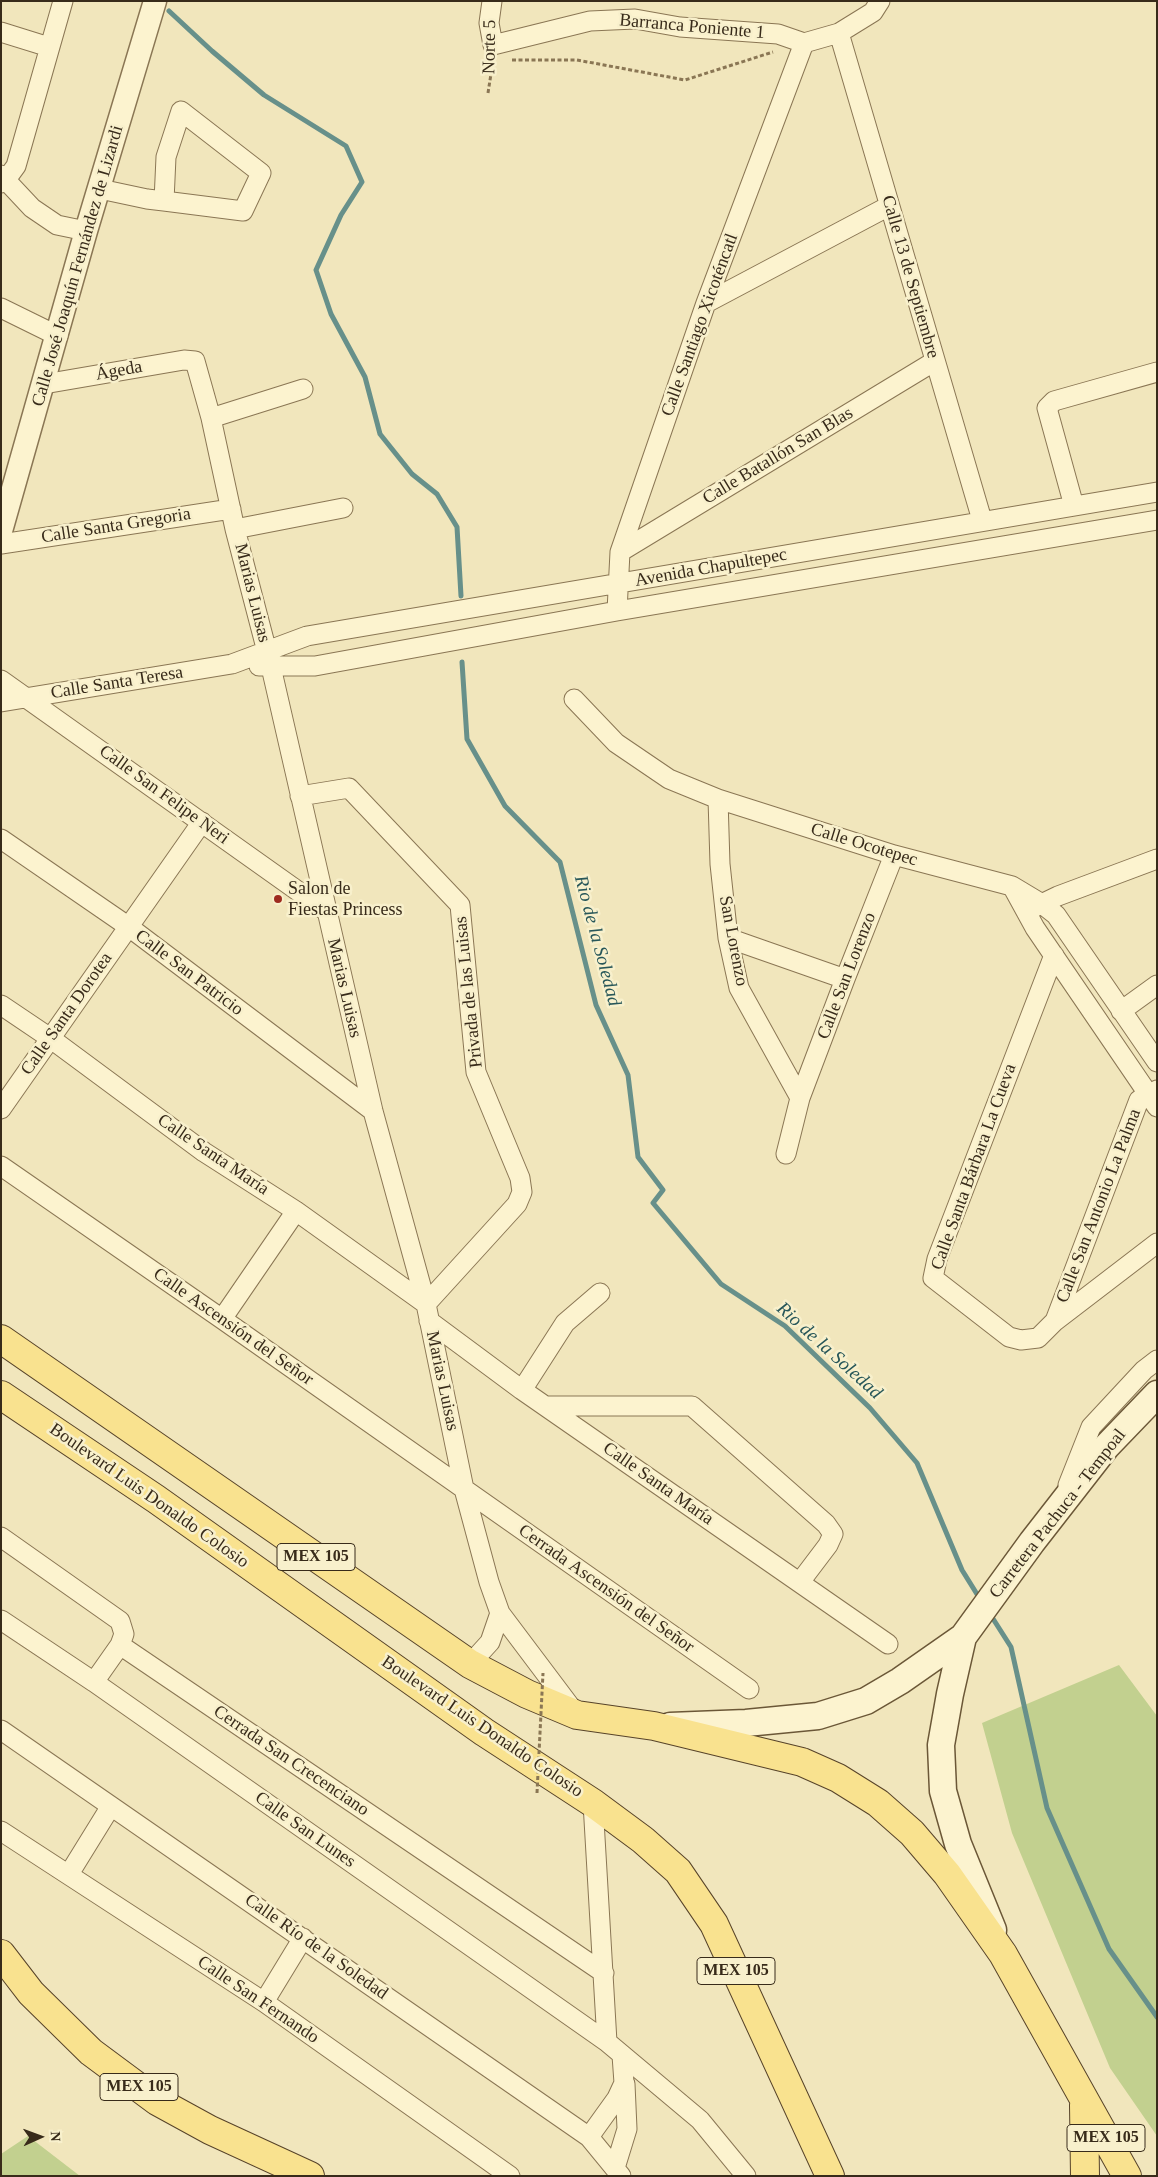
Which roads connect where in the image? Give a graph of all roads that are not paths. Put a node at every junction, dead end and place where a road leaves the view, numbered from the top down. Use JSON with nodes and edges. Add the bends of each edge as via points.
{"nodes":[{"id":1,"x":63,"y":1,"type":"edge"},
{"id":2,"x":155,"y":1,"type":"edge"},
{"id":3,"x":492,"y":1,"type":"edge"},
{"id":4,"x":880,"y":1,"type":"edge"},
{"id":5,"x":1,"y":32,"type":"edge"},
{"id":6,"x":839,"y":33,"type":"junction"},
{"id":7,"x":804,"y":43,"type":"junction"},
{"id":8,"x":49,"y":47,"type":"junction"},
{"id":9,"x":493,"y":53,"type":"joint"},
{"id":10,"x":3,"y":180,"type":"edge"},
{"id":11,"x":100,"y":189,"type":"junction"},
{"id":12,"x":164,"y":201,"type":"junction"},
{"id":13,"x":889,"y":206,"type":"junction"},
{"id":14,"x":86,"y":231,"type":"junction"},
{"id":15,"x":706,"y":302,"type":"junction"},
{"id":16,"x":1,"y":308,"type":"edge"},
{"id":17,"x":58,"y":336,"type":"junction"},
{"id":18,"x":195,"y":361,"type":"joint"},
{"id":19,"x":935,"y":361,"type":"junction"},
{"id":20,"x":1157,"y":372,"type":"edge"},
{"id":21,"x":44,"y":384,"type":"junction"},
{"id":22,"x":303,"y":389,"type":"dead end"},
{"id":23,"x":211,"y":418,"type":"junction"},
{"id":24,"x":1157,"y":492,"type":"edge"},
{"id":25,"x":1074,"y":506,"type":"junction"},
{"id":26,"x":343,"y":508,"type":"dead end"},
{"id":27,"x":231,"y":509,"type":"junction"},
{"id":28,"x":982,"y":520,"type":"junction"},
{"id":29,"x":1157,"y":520,"type":"edge"},
{"id":30,"x":235,"y":529,"type":"junction"},
{"id":31,"x":1,"y":531,"type":"edge"},
{"id":32,"x":1,"y":544,"type":"edge"},
{"id":33,"x":620,"y":552,"type":"junction"},
{"id":34,"x":617,"y":584,"type":"junction"},
{"id":35,"x":617,"y":612,"type":"junction"},
{"id":36,"x":269,"y":659,"type":"junction"},
{"id":37,"x":1,"y":680,"type":"edge"},
{"id":38,"x":28,"y":698,"type":"junction"},
{"id":39,"x":574,"y":699,"type":"dead end"},
{"id":40,"x":1,"y":702,"type":"edge"},
{"id":41,"x":300,"y":796,"type":"junction"},
{"id":42,"x":718,"y":799,"type":"junction"},
{"id":43,"x":202,"y":822,"type":"junction"},
{"id":44,"x":1,"y":839,"type":"edge"},
{"id":45,"x":894,"y":855,"type":"junction"},
{"id":46,"x":1157,"y":859,"type":"edge"},
{"id":47,"x":1012,"y":886,"type":"junction"},
{"id":48,"x":1042,"y":904,"type":"junction"},
{"id":49,"x":326,"y":910,"type":"junction"},
{"id":50,"x":1024,"y":911,"type":"junction"},
{"id":51,"x":129,"y":927,"type":"junction"},
{"id":52,"x":728,"y":938,"type":"junction"},
{"id":53,"x":1054,"y":955,"type":"junction"},
{"id":54,"x":845,"y":979,"type":"junction"},
{"id":55,"x":1157,"y":985,"type":"edge"},
{"id":56,"x":1,"y":1006,"type":"edge"},
{"id":57,"x":1122,"y":1011,"type":"junction"},
{"id":58,"x":50,"y":1038,"type":"junction"},
{"id":59,"x":1157,"y":1062,"type":"edge"},
{"id":60,"x":1154,"y":1097,"type":"edge"},
{"id":61,"x":800,"y":1098,"type":"junction"},
{"id":62,"x":1,"y":1109,"type":"edge"},
{"id":63,"x":374,"y":1111,"type":"junction"},
{"id":64,"x":786,"y":1154,"type":"dead end"},
{"id":65,"x":1,"y":1166,"type":"edge"},
{"id":66,"x":296,"y":1211,"type":"junction"},
{"id":67,"x":1157,"y":1243,"type":"edge"},
{"id":68,"x":600,"y":1292,"type":"dead end"},
{"id":69,"x":428,"y":1313,"type":"junction"},
{"id":70,"x":222,"y":1319,"type":"junction"},
{"id":71,"x":1054,"y":1322,"type":"junction"},
{"id":72,"x":1,"y":1339,"type":"edge"},
{"id":73,"x":1157,"y":1360,"type":"edge"},
{"id":74,"x":522,"y":1390,"type":"junction"},
{"id":75,"x":1157,"y":1394,"type":"edge"},
{"id":76,"x":1,"y":1395,"type":"edge"},
{"id":77,"x":546,"y":1406,"type":"junction"},
{"id":78,"x":464,"y":1489,"type":"junction"},
{"id":79,"x":1055,"y":1514,"type":"junction"},
{"id":80,"x":1,"y":1537,"type":"edge"},
{"id":81,"x":800,"y":1582,"type":"junction"},
{"id":82,"x":500,"y":1613,"type":"junction"},
{"id":83,"x":1,"y":1620,"type":"edge"},
{"id":84,"x":969,"y":1630,"type":"junction"},
{"id":85,"x":888,"y":1644,"type":"dead end"},
{"id":86,"x":120,"y":1645,"type":"junction"},
{"id":87,"x":470,"y":1664,"type":"junction"},
{"id":88,"x":94,"y":1682,"type":"junction"},
{"id":89,"x":748,"y":1689,"type":"dead end"},
{"id":90,"x":577,"y":1715,"type":"junction"},
{"id":91,"x":654,"y":1726,"type":"junction"},
{"id":92,"x":1,"y":1730,"type":"edge"},
{"id":93,"x":593,"y":1803,"type":"junction"},
{"id":94,"x":111,"y":1806,"type":"junction"},
{"id":95,"x":1,"y":1831,"type":"edge"},
{"id":96,"x":69,"y":1874,"type":"junction"},
{"id":97,"x":303,"y":1938,"type":"junction"},
{"id":98,"x":1,"y":1954,"type":"edge"},
{"id":99,"x":1003,"y":1954,"type":"junction"},
{"id":100,"x":604,"y":1973,"type":"junction"},
{"id":101,"x":264,"y":2002,"type":"junction"},
{"id":102,"x":607,"y":2042,"type":"junction"},
{"id":103,"x":622,"y":2055,"type":"junction"},
{"id":104,"x":624,"y":2083,"type":"junction"},
{"id":105,"x":1084,"y":2100,"type":"junction"},
{"id":106,"x":589,"y":2137,"type":"junction"},
{"id":107,"x":618,"y":2172,"type":"edge"},
{"id":108,"x":310,"y":2176,"type":"edge"},
{"id":109,"x":510,"y":2176,"type":"edge"},
{"id":110,"x":746,"y":2176,"type":"edge"},
{"id":111,"x":830,"y":2176,"type":"edge"},
{"id":112,"x":1085,"y":2176,"type":"edge"},
{"id":113,"x":1128,"y":2176,"type":"edge"}],
"edges":[{"from":1,"to":8,"type":"street"},
{"from":2,"to":11,"type":"street","name":"Calle José Joaquín Fernández de Lizardi"},
{"from":3,"to":9,"type":"street","name":"Norte 5","via":[[489,23]]},
{"from":4,"to":6,"type":"street","via":[[873,12]]},
{"from":5,"to":8,"type":"street"},
{"from":6,"to":7,"type":"street"},
{"from":6,"to":13,"type":"street","name":"Calle 13 de Septiembre"},
{"from":7,"to":9,"type":"street","name":"Barranca Poniente 1","via":[[778,34],[680,27],[635,19],[590,21]]},
{"from":7,"to":15,"type":"street","name":"Calle Santiago Xicoténcatl"},
{"from":8,"to":10,"type":"street","via":[[16,166]]},
{"from":10,"to":14,"type":"street","via":[[32,208],[57,225]]},
{"from":11,"to":12,"type":"street"},
{"from":11,"to":14,"type":"street","name":"Calle José Joaquín Fernández de Lizardi"},
{"from":12,"to":12,"type":"street","via":[[243,211],[261,174],[181,111],[166,157]]},
{"from":13,"to":15,"type":"street"},
{"from":13,"to":19,"type":"street","name":"Calle 13 de Septiembre"},
{"from":14,"to":17,"type":"street","name":"Calle José Joaquín Fernández de Lizardi"},
{"from":15,"to":33,"type":"street","name":"Calle Santiago Xicoténcatl"},
{"from":16,"to":17,"type":"street"},
{"from":17,"to":21,"type":"street","name":"Calle José Joaquín Fernández de Lizardi"},
{"from":18,"to":21,"type":"street","name":"Ágeda","via":[[184,360]]},
{"from":18,"to":23,"type":"street","name":"Marias Luisas"},
{"from":19,"to":28,"type":"street","name":"Calle 13 de Septiembre"},
{"from":19,"to":33,"type":"street","name":"Calle Batallón San Blas"},
{"from":20,"to":25,"type":"street","via":[[1054,401],[1047,408]]},
{"from":21,"to":31,"type":"street","name":"Calle José Joaquín Fernández de Lizardi"},
{"from":22,"to":23,"type":"street"},
{"from":23,"to":27,"type":"street","name":"Marias Luisas"},
{"from":24,"to":25,"type":"street","name":"Avenida Chapultepec"},
{"from":25,"to":28,"type":"street","name":"Avenida Chapultepec"},
{"from":26,"to":30,"type":"street"},
{"from":27,"to":30,"type":"street","name":"Marias Luisas"},
{"from":27,"to":32,"type":"street","name":"Calle Santa Gregoria"},
{"from":28,"to":34,"type":"street","name":"Avenida Chapultepec"},
{"from":29,"to":35,"type":"street","name":"Avenida Chapultepec"},
{"from":30,"to":36,"type":"street","name":"Marias Luisas"},
{"from":33,"to":34,"type":"street","name":"Calle Santiago Xicoténcatl"},
{"from":34,"to":35,"type":"street","name":"Calle Santiago Xicoténcatl"},
{"from":34,"to":36,"type":"street","name":"Avenida Chapultepec","via":[[308,636]]},
{"from":35,"to":36,"type":"street","name":"Avenida Chapultepec","via":[[315,666]]},
{"from":36,"to":38,"type":"street","name":"Calle Santa Teresa"},
{"from":36,"to":41,"type":"street","name":"Marias Luisas"},
{"from":37,"to":38,"type":"street","name":"Calle San Felipe Neri"},
{"from":38,"to":40,"type":"street","name":"Calle Santa Teresa"},
{"from":38,"to":43,"type":"street","name":"Calle San Felipe Neri"},
{"from":39,"to":42,"type":"street","name":"Calle Ocotepec","via":[[616,743],[669,779]]},
{"from":41,"to":49,"type":"street","name":"Marias Luisas"},
{"from":41,"to":69,"type":"street","name":"Privada de las Luisas","via":[[349,788],[460,905],[476,1072],[520,1178],[522,1192],[517,1204]]},
{"from":42,"to":45,"type":"street","name":"Calle Ocotepec"},
{"from":42,"to":52,"type":"street","name":"San Lorenzo","via":[[720,864]]},
{"from":43,"to":49,"type":"street","name":"Calle San Felipe Neri"},
{"from":43,"to":51,"type":"street","name":"Calle Santa Dorotea"},
{"from":44,"to":51,"type":"street","name":"Calle San Patricio"},
{"from":45,"to":47,"type":"street","name":"Calle Ocotepec"},
{"from":45,"to":54,"type":"street","name":"Calle San Lorenzo"},
{"from":46,"to":48,"type":"street"},
{"from":47,"to":48,"type":"street","name":"Calle Ocotepec"},
{"from":47,"to":50,"type":"street"},
{"from":48,"to":50,"type":"street"},
{"from":48,"to":57,"type":"street","name":"Calle Ocotepec","via":[[1056,915]]},
{"from":49,"to":63,"type":"street","name":"Marias Luisas"},
{"from":50,"to":53,"type":"street"},
{"from":51,"to":58,"type":"street","name":"Calle Santa Dorotea"},
{"from":51,"to":63,"type":"street","name":"Calle San Patricio"},
{"from":52,"to":54,"type":"street"},
{"from":52,"to":61,"type":"street","name":"San Lorenzo","via":[[739,988]]},
{"from":53,"to":60,"type":"street"},
{"from":53,"to":71,"type":"street","name":"Calle Santa Bárbara La Cueva","via":[[937,1259],[933,1278],[1009,1337],[1021,1340],[1038,1338]]},
{"from":54,"to":61,"type":"street","name":"Calle San Lorenzo"},
{"from":55,"to":57,"type":"street"},
{"from":56,"to":58,"type":"street","name":"Calle Santa María"},
{"from":57,"to":59,"type":"street","name":"Calle Ocotepec"},
{"from":58,"to":62,"type":"street","name":"Calle Santa Dorotea"},
{"from":58,"to":66,"type":"street","name":"Calle Santa María","via":[[204,1152]]},
{"from":60,"to":71,"type":"street","name":"Calle San Antonio La Palma","via":[[1139,1100]]},
{"from":61,"to":64,"type":"street","name":"Calle San Lorenzo"},
{"from":63,"to":69,"type":"street","name":"Marias Luisas"},
{"from":65,"to":70,"type":"street","name":"Calle Ascensión del Señor"},
{"from":66,"to":69,"type":"street","name":"Calle Santa María"},
{"from":66,"to":70,"type":"street"},
{"from":67,"to":71,"type":"street"},
{"from":68,"to":74,"type":"street","via":[[565,1323]]},
{"from":69,"to":74,"type":"street","name":"Calle Santa María"},
{"from":69,"to":78,"type":"street","name":"Marias Luisas"},
{"from":70,"to":78,"type":"street","name":"Calle Ascensión del Señor"},
{"from":72,"to":87,"type":"main road","number":"MEX 105"},
{"from":73,"to":79,"type":"street","via":[[1091,1427]]},
{"from":74,"to":77,"type":"street","name":"Calle Santa María"},
{"from":75,"to":79,"type":"main road","name":"Carretera Pachuca - Tempoal","number":"MEX 105","via":[[1106,1447]]},
{"from":76,"to":93,"type":"main road","name":"Boulevard Luis Donaldo Colosio","number":"MEX 105","via":[[156,1500],[484,1732]]},
{"from":77,"to":81,"type":"street","name":"Calle Santa María"},
{"from":77,"to":81,"type":"street","via":[[692,1406],[826,1524],[833,1534]]},
{"from":78,"to":82,"type":"street","name":"Marias Luisas"},
{"from":78,"to":89,"type":"street","name":"Cerrada Ascensión del Señor"},
{"from":79,"to":84,"type":"main road","name":"Carretera Pachuca - Tempoal","number":"MEX 105"},
{"from":80,"to":86,"type":"street","via":[[120,1622],[124,1634]]},
{"from":81,"to":85,"type":"street","name":"Calle Santa María"},
{"from":82,"to":87,"type":"street","via":[[490,1642]]},
{"from":82,"to":90,"type":"street","name":"Marias Luisas"},
{"from":83,"to":88,"type":"street","name":"Calle San Lunes"},
{"from":84,"to":91,"type":"main road","name":"Carretera Pachuca - Tempoal","number":"MEX 105","via":[[900,1681],[866,1701],[818,1716],[746,1723]]},
{"from":84,"to":99,"type":"main road","name":"Carretera Pachuca - Tempoal","number":"MEX 105","via":[[950,1694],[941,1745],[943,1791],[958,1844]]},
{"from":86,"to":88,"type":"street"},
{"from":86,"to":100,"type":"street","name":"Cerrada San Crecenciano"},
{"from":87,"to":90,"type":"main road","number":"MEX 105","via":[[527,1694]]},
{"from":88,"to":102,"type":"street","name":"Calle San Lunes"},
{"from":90,"to":91,"type":"main road","number":"MEX 105"},
{"from":91,"to":99,"type":"main road","number":"MEX 105","via":[[802,1762],[838,1778],[878,1803],[912,1833],[946,1874]]},
{"from":92,"to":94,"type":"street","name":"Calle Río de la Soledad"},
{"from":93,"to":100,"type":"street"},
{"from":93,"to":111,"type":"main road","name":"Boulevard Luis Donaldo Colosio","number":"MEX 105","via":[[678,1871],[714,1924]]},
{"from":94,"to":96,"type":"street"},
{"from":94,"to":97,"type":"street","name":"Calle Río de la Soledad"},
{"from":95,"to":96,"type":"street","name":"Calle San Fernando"},
{"from":96,"to":101,"type":"street","name":"Calle San Fernando"},
{"from":97,"to":101,"type":"street"},
{"from":97,"to":106,"type":"street","name":"Calle Río de la Soledad"},
{"from":98,"to":108,"type":"main road","number":"MEX 105","via":[[30,1993],[91,2052],[157,2100],[210,2130]]},
{"from":99,"to":105,"type":"main road","number":"MEX 105"},
{"from":100,"to":102,"type":"street"},
{"from":101,"to":109,"type":"street","name":"Calle San Fernando"},
{"from":102,"to":103,"type":"street","name":"Calle San Lunes"},
{"from":103,"to":104,"type":"street"},
{"from":103,"to":110,"type":"street","name":"Calle San Lunes","via":[[700,2120]]},
{"from":104,"to":106,"type":"street"},
{"from":104,"to":107,"type":"street","via":[[627,2128]]},
{"from":105,"to":112,"type":"main road","number":"MEX 105"},
{"from":105,"to":113,"type":"main road","number":"MEX 105"},
{"from":106,"to":107,"type":"street","name":"Calle Río de la Soledad"}]}
